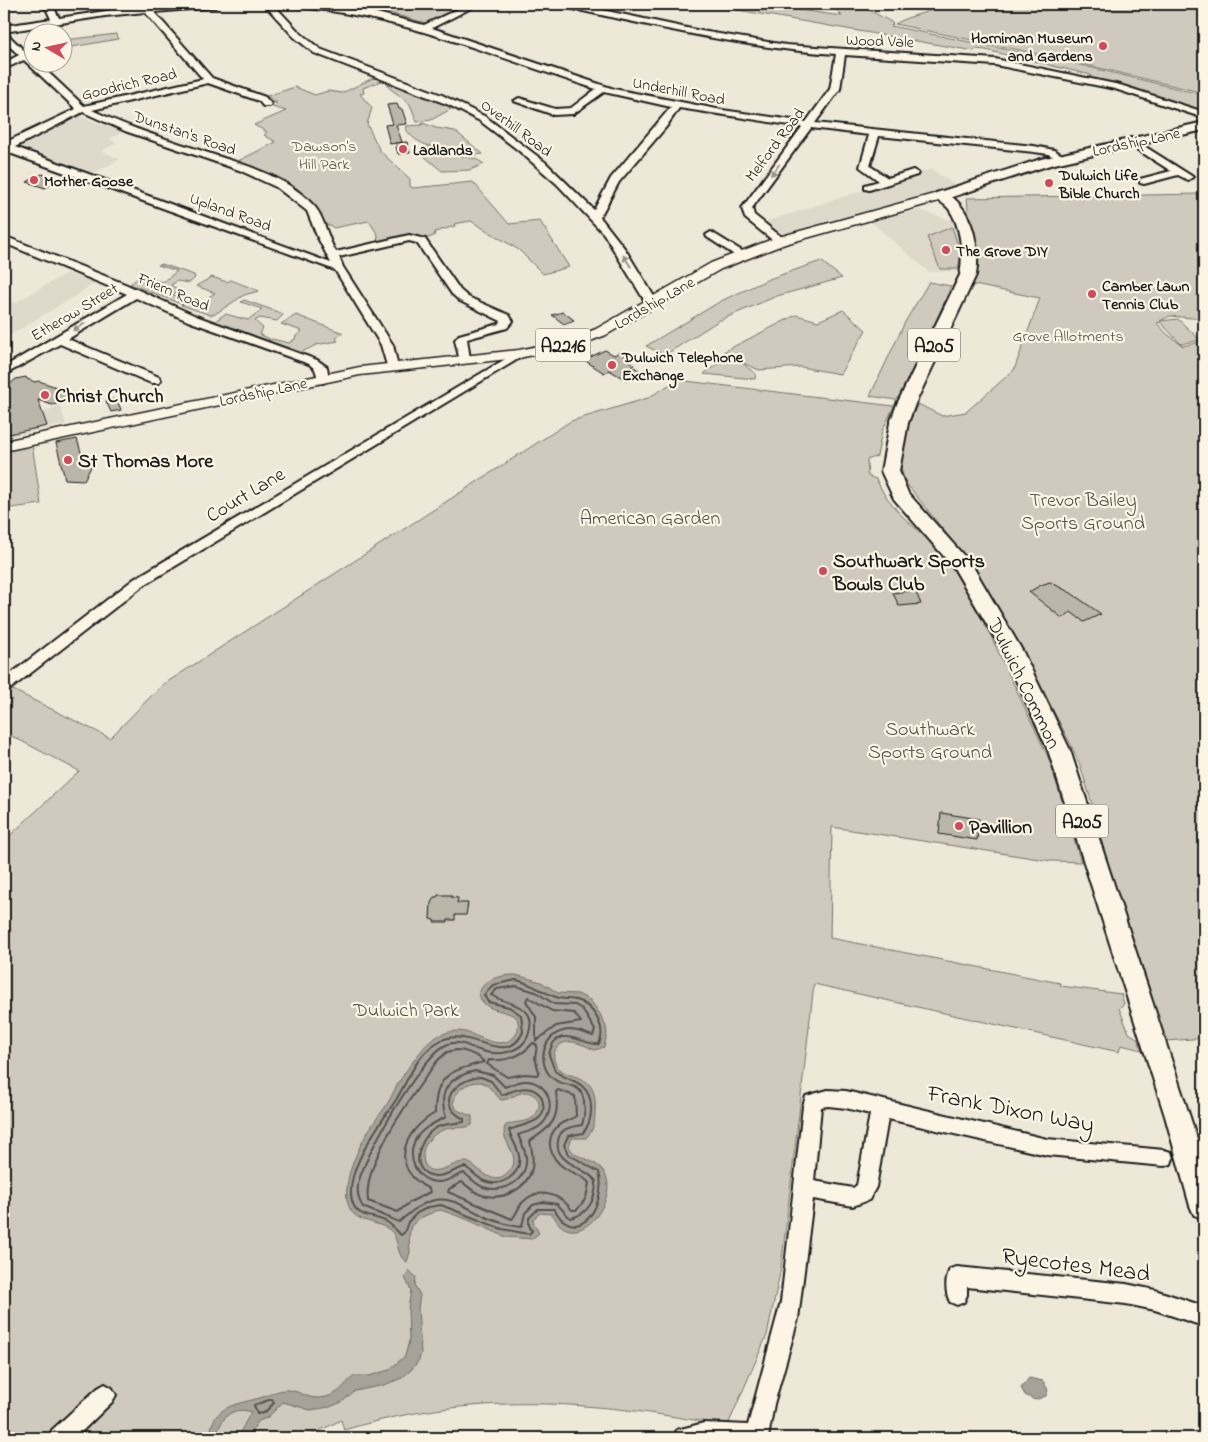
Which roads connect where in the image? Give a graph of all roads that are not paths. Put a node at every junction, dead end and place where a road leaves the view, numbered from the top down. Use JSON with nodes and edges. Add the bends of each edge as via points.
{"nodes":[{"id":1,"x":48,"y":4,"type":"edge"},
{"id":2,"x":215,"y":4,"type":"edge"},
{"id":3,"x":268,"y":4,"type":"edge"},
{"id":4,"x":299,"y":4,"type":"edge"},
{"id":5,"x":475,"y":4,"type":"edge"},
{"id":6,"x":564,"y":4,"type":"edge"},
{"id":7,"x":146,"y":8,"type":"junction"},
{"id":8,"x":56,"y":20,"type":"junction"},
{"id":9,"x":425,"y":28,"type":"junction"},
{"id":10,"x":4,"y":29,"type":"edge"},
{"id":11,"x":4,"y":36,"type":"edge"},
{"id":12,"x":22,"y":53,"type":"edge"},
{"id":13,"x":841,"y":53,"type":"junction"},
{"id":14,"x":22,"y":57,"type":"edge"},
{"id":15,"x":4,"y":66,"type":"edge"},
{"id":16,"x":43,"y":72,"type":"edge"},
{"id":17,"x":209,"y":80,"type":"junction"},
{"id":18,"x":602,"y":89,"type":"junction"},
{"id":19,"x":519,"y":101,"type":"dead end"},
{"id":20,"x":266,"y":104,"type":"dead end"},
{"id":21,"x":677,"y":105,"type":"junction"},
{"id":22,"x":82,"y":108,"type":"junction"},
{"id":23,"x":1204,"y":115,"type":"edge"},
{"id":24,"x":1200,"y":117,"type":"edge"},
{"id":25,"x":808,"y":126,"type":"junction"},
{"id":26,"x":1204,"y":126,"type":"edge"},
{"id":27,"x":875,"y":132,"type":"junction"},
{"id":28,"x":1133,"y":140,"type":"junction"},
{"id":29,"x":4,"y":147,"type":"edge"},
{"id":30,"x":1062,"y":158,"type":"junction"},
{"id":31,"x":913,"y":173,"type":"dead end"},
{"id":32,"x":886,"y":181,"type":"junction"},
{"id":33,"x":1144,"y":181,"type":"dead end"},
{"id":34,"x":870,"y":187,"type":"dead end"},
{"id":35,"x":941,"y":196,"type":"junction"},
{"id":36,"x":595,"y":217,"type":"junction"},
{"id":37,"x":711,"y":235,"type":"dead end"},
{"id":38,"x":4,"y":239,"type":"edge"},
{"id":39,"x":780,"y":241,"type":"junction"},
{"id":40,"x":335,"y":255,"type":"junction"},
{"id":41,"x":743,"y":256,"type":"junction"},
{"id":42,"x":338,"y":267,"type":"junction"},
{"id":43,"x":135,"y":294,"type":"junction"},
{"id":44,"x":652,"y":303,"type":"junction"},
{"id":45,"x":58,"y":339,"type":"junction"},
{"id":46,"x":519,"y":354,"type":"junction"},
{"id":47,"x":464,"y":360,"type":"junction"},
{"id":48,"x":392,"y":367,"type":"junction"},
{"id":49,"x":4,"y":372,"type":"edge"},
{"id":50,"x":324,"y":379,"type":"junction"},
{"id":51,"x":155,"y":380,"type":"dead end"},
{"id":52,"x":4,"y":446,"type":"edge"},
{"id":53,"x":4,"y":686,"type":"edge"},
{"id":54,"x":880,"y":1109,"type":"junction"},
{"id":55,"x":1164,"y":1158,"type":"dead end"},
{"id":56,"x":803,"y":1188,"type":"junction"},
{"id":57,"x":1204,"y":1206,"type":"edge"},
{"id":58,"x":957,"y":1295,"type":"dead end"},
{"id":59,"x":1204,"y":1314,"type":"edge"},
{"id":60,"x":104,"y":1395,"type":"dead end"},
{"id":61,"x":757,"y":1437,"type":"edge"},
{"id":62,"x":60,"y":1438,"type":"edge"},
{"id":63,"x":685,"y":1438,"type":"edge"}],
"edges":[{"from":1,"to":8,"type":"street"},
{"from":2,"to":7,"type":"street"},
{"from":3,"to":36,"type":"street","name":"Overhill Road","via":[[299,38],[318,51],[451,102],[484,120],[540,164]]},
{"from":4,"to":9,"type":"street","name":"Underhill Road","via":[[386,17]]},
{"from":5,"to":9,"type":"street"},
{"from":6,"to":13,"type":"street","name":"Wood Vale","via":[[701,34]]},
{"from":7,"to":8,"type":"street"},
{"from":7,"to":17,"type":"street"},
{"from":8,"to":10,"type":"street"},
{"from":9,"to":18,"type":"street","name":"Underhill Road"},
{"from":11,"to":12,"type":"street","name":"Dunstan's Road"},
{"from":13,"to":24,"type":"street","name":"Wood Vale","via":[[994,62],[1117,87]]},
{"from":13,"to":25,"type":"street","name":"Melford Road","via":[[835,88]]},
{"from":14,"to":15,"type":"street"},
{"from":16,"to":22,"type":"street","name":"Dunstan's Road"},
{"from":17,"to":20,"type":"street","via":[[262,99]]},
{"from":17,"to":22,"type":"street","name":"Goodrich Road"},
{"from":18,"to":19,"type":"street","via":[[573,111],[541,109]]},
{"from":18,"to":21,"type":"street","name":"Underhill Road"},
{"from":21,"to":25,"type":"street","name":"Underhill Road"},
{"from":21,"to":36,"type":"street","via":[[665,124],[614,181]]},
{"from":22,"to":29,"type":"street","name":"Goodrich Road"},
{"from":22,"to":40,"type":"street","name":"Dunstan's Road","via":[[280,184],[310,209],[320,222],[324,240]]},
{"from":23,"to":24,"type":"street","name":"Wood Vale"},
{"from":24,"to":28,"type":"highway"},
{"from":25,"to":27,"type":"street","name":"Underhill Road"},
{"from":25,"to":39,"type":"street","name":"Melford Road","one_way":true,"via":[[747,208],[749,216]]},
{"from":26,"to":28,"type":"highway","name":"Lordship Lane"},
{"from":27,"to":30,"type":"street","name":"Underhill Road","via":[[1034,149]]},
{"from":27,"to":32,"type":"street","via":[[866,167]]},
{"from":28,"to":30,"type":"highway","name":"Lordship Lane"},
{"from":28,"to":33,"type":"street","via":[[1183,174]]},
{"from":29,"to":42,"type":"street","name":"Upland Road"},
{"from":30,"to":35,"type":"highway","name":"Lordship Lane"},
{"from":31,"to":32,"type":"street"},
{"from":32,"to":34,"type":"street"},
{"from":35,"to":39,"type":"main road","name":"Lordship Lane","number":"A2216"},
{"from":35,"to":57,"type":"highway","name":"Dulwich Common","number":"A205","via":[[958,212],[971,265],[906,404],[890,471],[900,495],[962,565],[1013,652],[1059,750]]},
{"from":44,"to":36,"type":"street","name":"Overhill Road","one_way":true,"via":[[609,233]]},
{"from":37,"to":41,"type":"street"},
{"from":38,"to":43,"type":"street","name":"Friern Road"},
{"from":39,"to":41,"type":"main road","name":"Lordship Lane","number":"A2216"},
{"from":40,"to":42,"type":"street","name":"Dunstan's Road"},
{"from":40,"to":47,"type":"street","via":[[409,238],[421,241],[456,292],[507,321],[503,326],[463,337]]},
{"from":41,"to":44,"type":"main road","name":"Lordship Lane","number":"A2216","via":[[716,266]]},
{"from":42,"to":48,"type":"street","via":[[387,345]]},
{"from":43,"to":45,"type":"street","name":"Etherow Street","one_way":true},
{"from":43,"to":50,"type":"street","name":"Friern Road","via":[[313,362],[321,367]]},
{"from":44,"to":46,"type":"main road","name":"Lordship Lane","number":"A2216","via":[[598,334]]},
{"from":45,"to":49,"type":"street","name":"Etherow Street"},
{"from":45,"to":51,"type":"street"},
{"from":46,"to":47,"type":"main road","name":"Lordship Lane","number":"A2216"},
{"from":46,"to":53,"type":"street","name":"Court Lane","via":[[139,582]]},
{"from":47,"to":48,"type":"main road","name":"Lordship Lane","number":"A2216"},
{"from":48,"to":50,"type":"main road","name":"Lordship Lane","number":"A2216"},
{"from":50,"to":52,"type":"main road","name":"Lordship Lane","number":"A2216"},
{"from":54,"to":55,"type":"street","name":"Frank Dixon Way","via":[[1047,1147]]},
{"from":54,"to":56,"type":"street","via":[[866,1188],[862,1194],[853,1197]]},
{"from":54,"to":56,"type":"street","name":"Frank Dixon Way","via":[[836,1099],[824,1098],[813,1102]]},
{"from":56,"to":61,"type":"street","name":"Frank Dixon Way","via":[[791,1302]]},
{"from":58,"to":59,"type":"street","name":"Ryecotes Mead","via":[[957,1276],[1126,1294]]},
{"from":60,"to":62,"type":"street"},
{"from":61,"to":63,"type":"street","via":[[704,1434]]}]}
